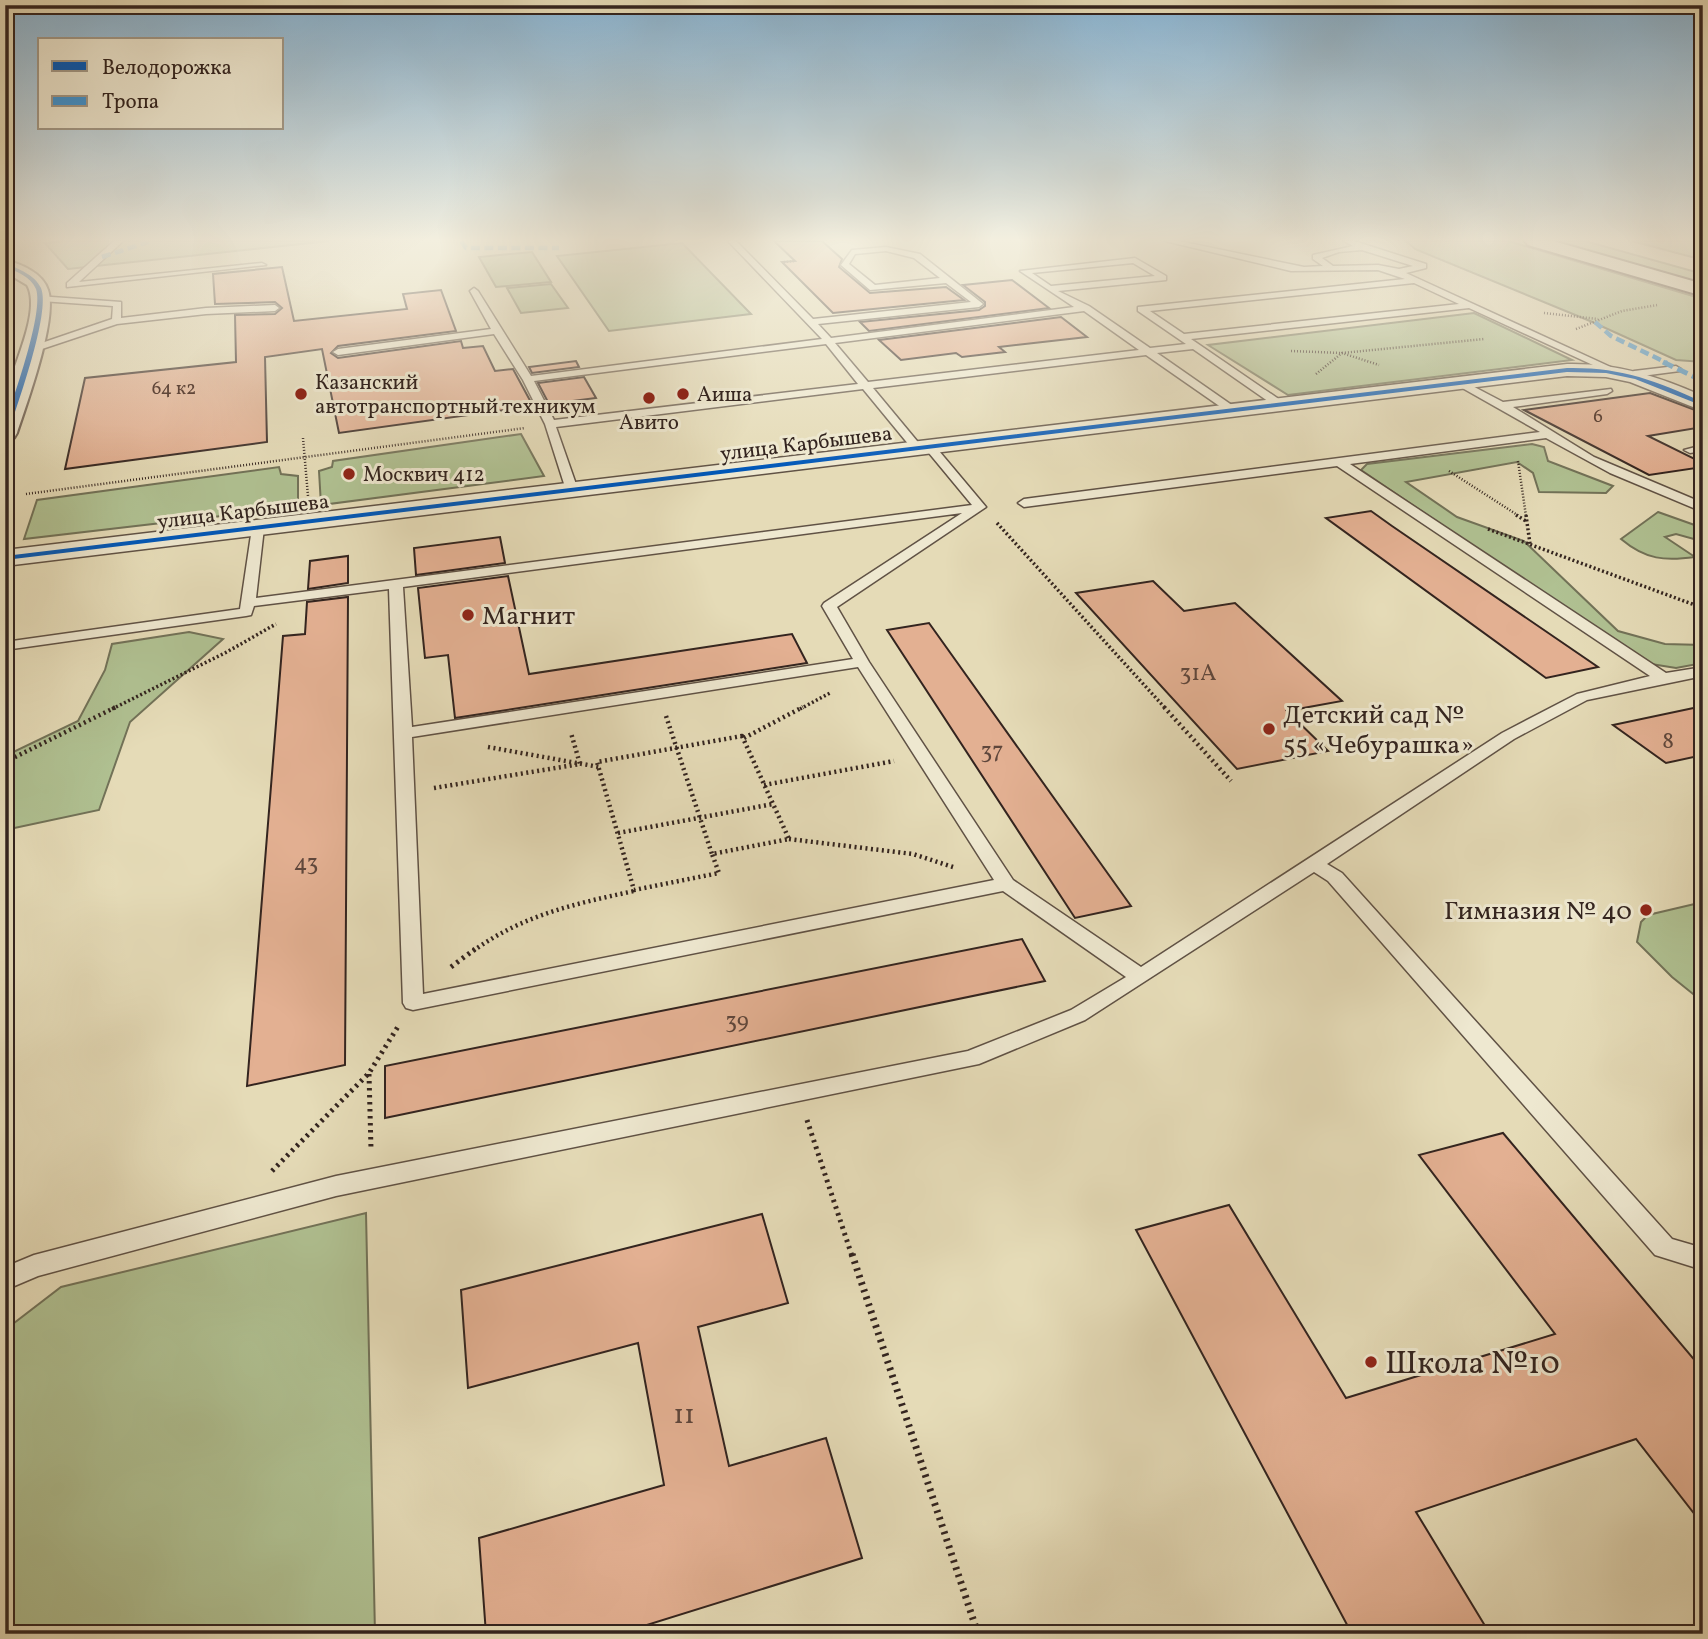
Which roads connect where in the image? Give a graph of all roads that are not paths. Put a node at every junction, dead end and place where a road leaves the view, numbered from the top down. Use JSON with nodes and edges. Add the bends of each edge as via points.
{"nodes":[{"id":1,"x":39,"y":317,"type":"edge"},
{"id":2,"x":116,"y":317,"type":"edge"},
{"id":3,"x":148,"y":317,"type":"edge"},
{"id":4,"x":489,"y":317,"type":"edge"},
{"id":5,"x":807,"y":317,"type":"edge"},
{"id":6,"x":853,"y":317,"type":"edge"},
{"id":7,"x":1007,"y":317,"type":"edge"},
{"id":8,"x":1100,"y":317,"type":"edge"},
{"id":9,"x":1153,"y":317,"type":"edge"},
{"id":10,"x":1358,"y":317,"type":"edge"},
{"id":11,"x":1497,"y":317,"type":"edge"},
{"id":12,"x":116,"y":321,"type":"junction"},
{"id":13,"x":811,"y":322,"type":"junction"},
{"id":14,"x":496,"y":331,"type":"junction"},
{"id":15,"x":1182,"y":337,"type":"junction"},
{"id":16,"x":827,"y":339,"type":"junction"},
{"id":17,"x":1194,"y":346,"type":"junction"},
{"id":18,"x":30,"y":350,"type":"junction"},
{"id":19,"x":1150,"y":351,"type":"junction"},
{"id":20,"x":338,"y":352,"type":"dead end"},
{"id":21,"x":1676,"y":369,"type":"dead end"},
{"id":22,"x":1617,"y":378,"type":"junction"},
{"id":23,"x":528,"y":379,"type":"junction"},
{"id":24,"x":1461,"y":383,"type":"junction"},
{"id":25,"x":866,"y":385,"type":"junction"},
{"id":26,"x":1279,"y":404,"type":"junction"},
{"id":27,"x":1703,"y":404,"type":"edge"},
{"id":28,"x":1502,"y":405,"type":"junction"},
{"id":29,"x":1232,"y":410,"type":"junction"},
{"id":30,"x":550,"y":424,"type":"junction"},
{"id":31,"x":5,"y":433,"type":"edge"},
{"id":32,"x":1546,"y":435,"type":"junction"},
{"id":33,"x":1703,"y":447,"type":"edge"},
{"id":34,"x":924,"y":448,"type":"junction"},
{"id":35,"x":1690,"y":450,"type":"dead end"},
{"id":36,"x":1339,"y":462,"type":"junction"},
{"id":37,"x":572,"y":490,"type":"junction"},
{"id":38,"x":1024,"y":503,"type":"dead end"},
{"id":39,"x":980,"y":508,"type":"junction"},
{"id":40,"x":1703,"y":508,"type":"edge"},
{"id":41,"x":258,"y":528,"type":"junction"},
{"id":42,"x":5,"y":558,"type":"edge"},
{"id":43,"x":396,"y":586,"type":"junction"},
{"id":44,"x":248,"y":603,"type":"junction"},
{"id":45,"x":5,"y":646,"type":"edge"},
{"id":46,"x":865,"y":667,"type":"junction"},
{"id":47,"x":1703,"y":671,"type":"edge"},
{"id":48,"x":1663,"y":678,"type":"junction"},
{"id":49,"x":404,"y":733,"type":"junction"},
{"id":50,"x":1314,"y":864,"type":"junction"},
{"id":51,"x":1006,"y":884,"type":"junction"},
{"id":52,"x":1141,"y":977,"type":"junction"},
{"id":53,"x":1703,"y":1259,"type":"edge"},
{"id":54,"x":5,"y":1279,"type":"edge"}],
"edges":[{"from":1,"to":18,"type":"street"},
{"from":2,"to":12,"type":"lane"},
{"from":3,"to":12,"type":"lane"},
{"from":4,"to":14,"type":"lane"},
{"from":5,"to":13,"type":"lane"},
{"from":6,"to":13,"type":"lane"},
{"from":7,"to":16,"type":"lane"},
{"from":8,"to":19,"type":"lane"},
{"from":9,"to":15,"type":"lane"},
{"from":10,"to":15,"type":"lane"},
{"from":11,"to":22,"type":"lane"},
{"from":12,"to":18,"type":"lane"},
{"from":13,"to":16,"type":"lane"},
{"from":14,"to":20,"type":"lane"},
{"from":14,"to":23,"type":"lane"},
{"from":15,"to":17,"type":"lane"},
{"from":16,"to":23,"type":"lane"},
{"from":16,"to":25,"type":"lane"},
{"from":17,"to":19,"type":"lane"},
{"from":17,"to":26,"type":"lane"},
{"from":18,"to":31,"type":"street"},
{"from":19,"to":25,"type":"lane"},
{"from":19,"to":29,"type":"lane"},
{"from":21,"to":22,"type":"lane"},
{"from":22,"to":24,"type":"street","name":"улица Карбышева","via":[[1567,370]]},
{"from":22,"to":27,"type":"street"},
{"from":22,"to":28,"type":"lane"},
{"from":23,"to":30,"type":"lane"},
{"from":24,"to":26,"type":"street","name":"улица Карбышева"},
{"from":24,"to":28,"type":"lane"},
{"from":25,"to":30,"type":"lane"},
{"from":25,"to":34,"type":"lane"},
{"from":26,"to":29,"type":"street","name":"улица Карбышева"},
{"from":28,"to":32,"type":"lane"},
{"from":29,"to":34,"type":"street","name":"улица Карбышева"},
{"from":30,"to":37,"type":"lane"},
{"from":32,"to":36,"type":"lane"},
{"from":32,"to":40,"type":"lane"},
{"from":33,"to":35,"type":"lane"},
{"from":34,"to":37,"type":"street","name":"улица Карбышева"},
{"from":34,"to":39,"type":"lane"},
{"from":36,"to":38,"type":"lane"},
{"from":36,"to":48,"type":"lane"},
{"from":37,"to":41,"type":"street","name":"улица Карбышева"},
{"from":39,"to":43,"type":"lane"},
{"from":39,"to":46,"type":"lane","via":[[829,606]]},
{"from":41,"to":42,"type":"street","name":"улица Карбышева"},
{"from":41,"to":44,"type":"lane"},
{"from":43,"to":44,"type":"lane"},
{"from":43,"to":49,"type":"lane"},
{"from":44,"to":45,"type":"lane","via":[[246,612]]},
{"from":46,"to":49,"type":"lane"},
{"from":46,"to":51,"type":"lane"},
{"from":47,"to":48,"type":"lane"},
{"from":48,"to":50,"type":"lane","via":[[1582,697],[1508,736]]},
{"from":49,"to":51,"type":"lane","via":[[413,1003]]},
{"from":50,"to":52,"type":"lane"},
{"from":50,"to":53,"type":"lane","via":[[1335,877],[1664,1247]]},
{"from":51,"to":52,"type":"lane"},
{"from":52,"to":54,"type":"lane","via":[[1078,1015],[971,1058],[336,1186],[34,1266]]}]}
